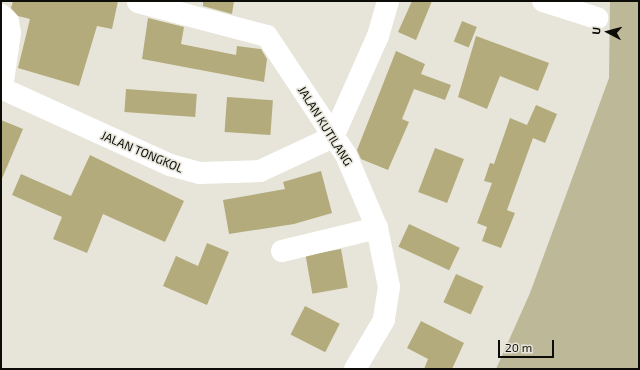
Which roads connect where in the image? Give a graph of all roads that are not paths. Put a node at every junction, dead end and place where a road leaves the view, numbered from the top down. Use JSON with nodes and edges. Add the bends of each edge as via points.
{"nodes":[{"id":1,"x":388,"y":1,"type":"edge"},
{"id":2,"x":543,"y":1,"type":"edge"},
{"id":3,"x":138,"y":2,"type":"dead end"},
{"id":4,"x":1,"y":15,"type":"edge"},
{"id":5,"x":597,"y":18,"type":"dead end"},
{"id":6,"x":2,"y":88,"type":"edge"},
{"id":7,"x":333,"y":137,"type":"junction"},
{"id":8,"x":377,"y":228,"type":"junction"},
{"id":9,"x":282,"y":251,"type":"dead end"},
{"id":10,"x":355,"y":369,"type":"edge"}],
"edges":[{"from":1,"to":7,"type":"street","via":[[378,36]]},
{"from":2,"to":5,"type":"street"},
{"from":3,"to":7,"type":"street","name":"JALAN KUTILANG","via":[[267,36],[275,44]]},
{"from":4,"to":6,"type":"street","via":[[8,22],[10,33]]},
{"from":6,"to":7,"type":"street","name":"JALAN TONGKOL","via":[[44,110],[170,165],[200,173],[238,174],[260,171]]},
{"from":7,"to":8,"type":"street","name":"JALAN KUTILANG","via":[[346,155]]},
{"from":8,"to":9,"type":"street"},
{"from":8,"to":10,"type":"street","name":"JALAN KUTILANG","via":[[389,287],[384,320]]}]}
